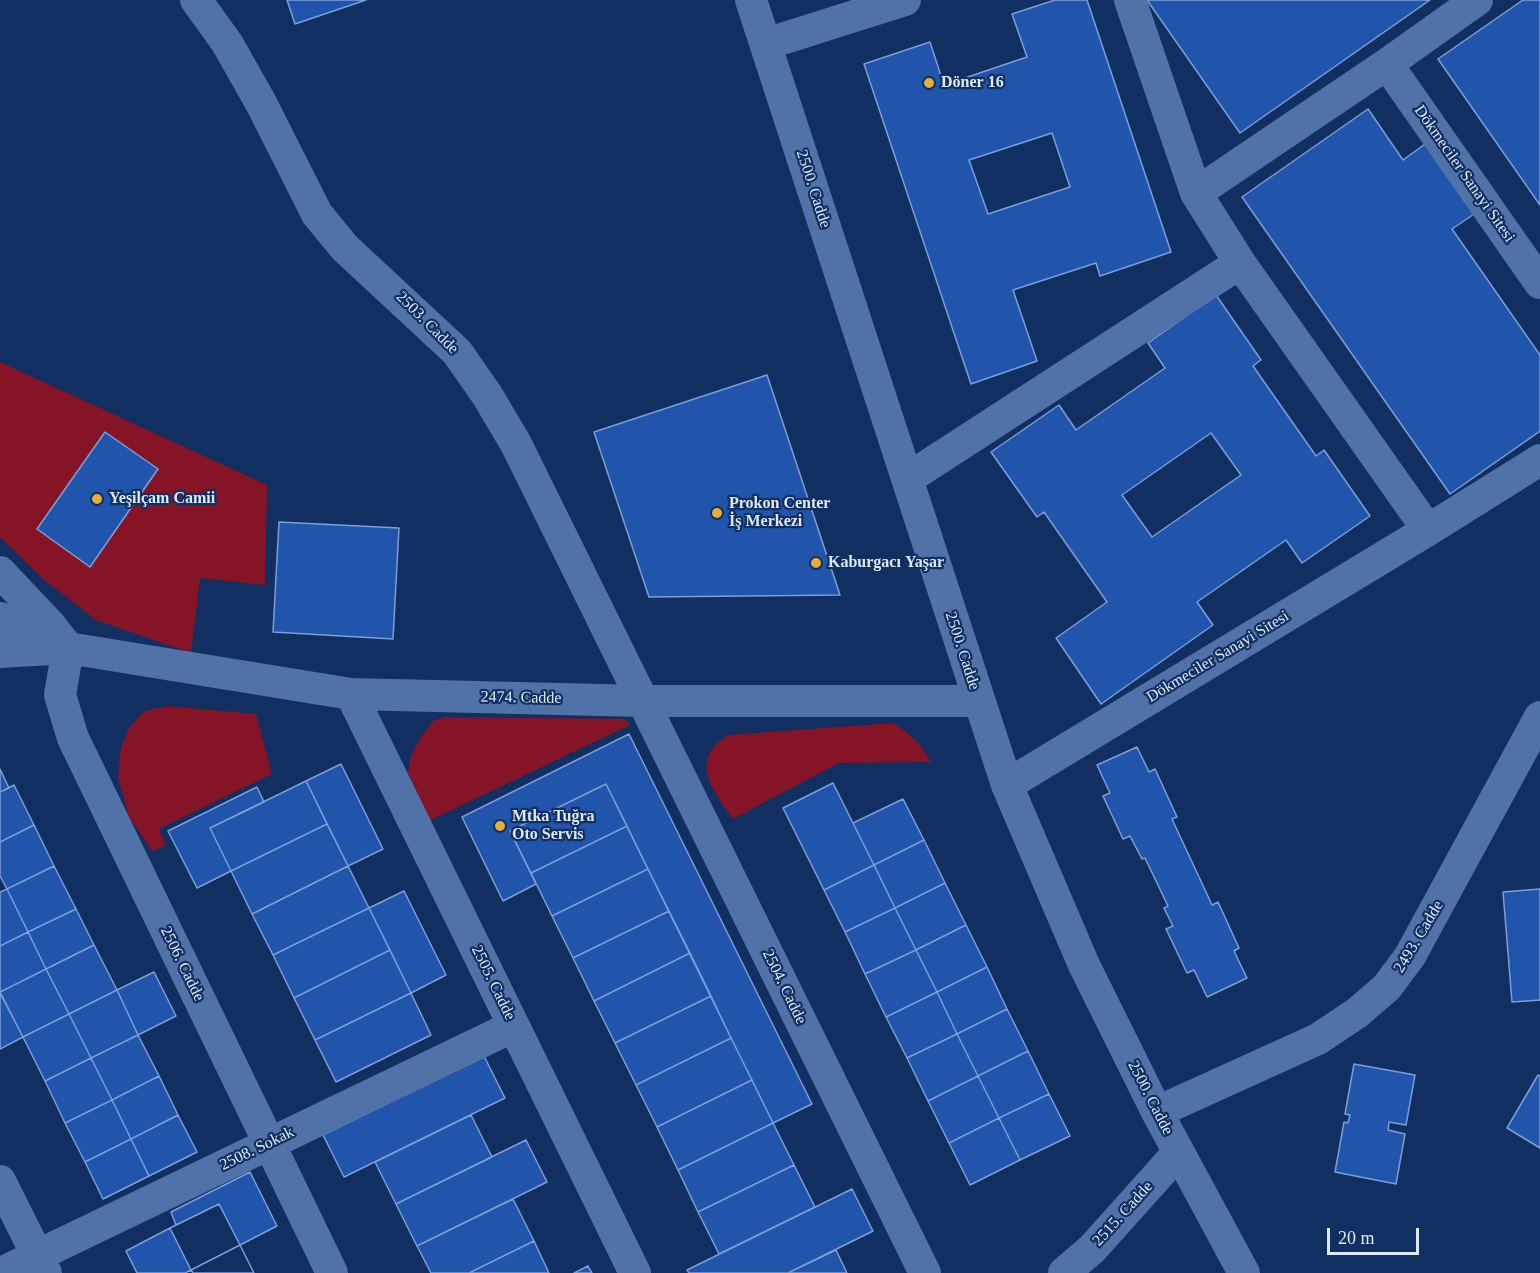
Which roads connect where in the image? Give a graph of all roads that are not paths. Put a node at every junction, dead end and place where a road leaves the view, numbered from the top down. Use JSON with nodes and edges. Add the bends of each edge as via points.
{"nodes":[{"id":1,"x":196,"y":0,"type":"edge"},
{"id":2,"x":751,"y":0,"type":"edge"},
{"id":3,"x":905,"y":0,"type":"edge"},
{"id":4,"x":1130,"y":0,"type":"edge"},
{"id":5,"x":1477,"y":0,"type":"edge"},
{"id":6,"x":766,"y":44,"type":"junction"},
{"id":7,"x":1387,"y":64,"type":"junction"},
{"id":8,"x":1196,"y":193,"type":"junction"},
{"id":9,"x":1240,"y":263,"type":"junction"},
{"id":10,"x":1540,"y":283,"type":"edge"},
{"id":11,"x":1540,"y":460,"type":"edge"},
{"id":12,"x":907,"y":479,"type":"junction"},
{"id":13,"x":1428,"y":530,"type":"junction"},
{"id":14,"x":0,"y":572,"type":"edge"},
{"id":15,"x":0,"y":618,"type":"edge"},
{"id":16,"x":68,"y":648,"type":"junction"},
{"id":17,"x":0,"y":652,"type":"edge"},
{"id":18,"x":351,"y":694,"type":"junction"},
{"id":19,"x":642,"y":701,"type":"junction"},
{"id":20,"x":978,"y":701,"type":"junction"},
{"id":21,"x":1540,"y":717,"type":"edge"},
{"id":22,"x":1007,"y":784,"type":"junction"},
{"id":23,"x":514,"y":1026,"type":"junction"},
{"id":24,"x":1157,"y":1112,"type":"junction"},
{"id":25,"x":269,"y":1144,"type":"junction"},
{"id":26,"x":1179,"y":1153,"type":"junction"},
{"id":27,"x":0,"y":1181,"type":"edge"},
{"id":28,"x":42,"y":1264,"type":"edge"},
{"id":29,"x":1,"y":1273,"type":"edge"},
{"id":30,"x":332,"y":1273,"type":"edge"},
{"id":31,"x":635,"y":1273,"type":"edge"},
{"id":32,"x":925,"y":1273,"type":"edge"},
{"id":33,"x":1064,"y":1273,"type":"edge"},
{"id":34,"x":1244,"y":1273,"type":"edge"}],
"edges":[{"from":1,"to":19,"type":"street","name":"2503. Cadde","via":[[227,43],[261,103],[317,214],[345,248],[457,352],[487,395],[516,444]]},
{"from":2,"to":6,"type":"street","name":"2500. Cadde"},
{"from":3,"to":6,"type":"street"},
{"from":4,"to":8,"type":"street"},
{"from":5,"to":7,"type":"street"},
{"from":6,"to":12,"type":"street","name":"2500. Cadde"},
{"from":7,"to":8,"type":"street"},
{"from":7,"to":10,"type":"street","name":"Dökmeciler Sanayi Sitesi"},
{"from":8,"to":9,"type":"street"},
{"from":9,"to":12,"type":"street"},
{"from":9,"to":13,"type":"street"},
{"from":11,"to":13,"type":"street","name":"Dökmeciler Sanayi Sitesi"},
{"from":12,"to":20,"type":"street","name":"2500. Cadde"},
{"from":13,"to":22,"type":"street","name":"Dökmeciler Sanayi Sitesi"},
{"from":14,"to":16,"type":"street"},
{"from":15,"to":16,"type":"street"},
{"from":16,"to":17,"type":"street"},
{"from":16,"to":18,"type":"street","name":"2474. Cadde"},
{"from":16,"to":25,"type":"street","name":"2506. Cadde","via":[[60,696],[73,738]]},
{"from":18,"to":19,"type":"street","name":"2474. Cadde"},
{"from":18,"to":23,"type":"street","name":"2505. Cadde"},
{"from":19,"to":20,"type":"street","name":"2474. Cadde"},
{"from":19,"to":32,"type":"street","name":"2504. Cadde"},
{"from":20,"to":22,"type":"street","name":"2500. Cadde"},
{"from":21,"to":24,"type":"street","name":"2493. Cadde","via":[[1410,956],[1387,987],[1317,1039]]},
{"from":22,"to":24,"type":"street","name":"2500. Cadde","via":[[1084,965]]},
{"from":23,"to":25,"type":"street","name":"2508. Sokak"},
{"from":23,"to":31,"type":"street","name":"2505. Cadde"},
{"from":24,"to":26,"type":"street","name":"2500. Cadde"},
{"from":25,"to":28,"type":"street","name":"2508. Sokak"},
{"from":25,"to":30,"type":"street","name":"2506. Cadde"},
{"from":26,"to":33,"type":"street","name":"2515. Cadde","via":[[1092,1249]]},
{"from":26,"to":34,"type":"street","name":"2500. Cadde"},
{"from":27,"to":28,"type":"street"},
{"from":28,"to":29,"type":"street","name":"2508. Sokak"}]}
